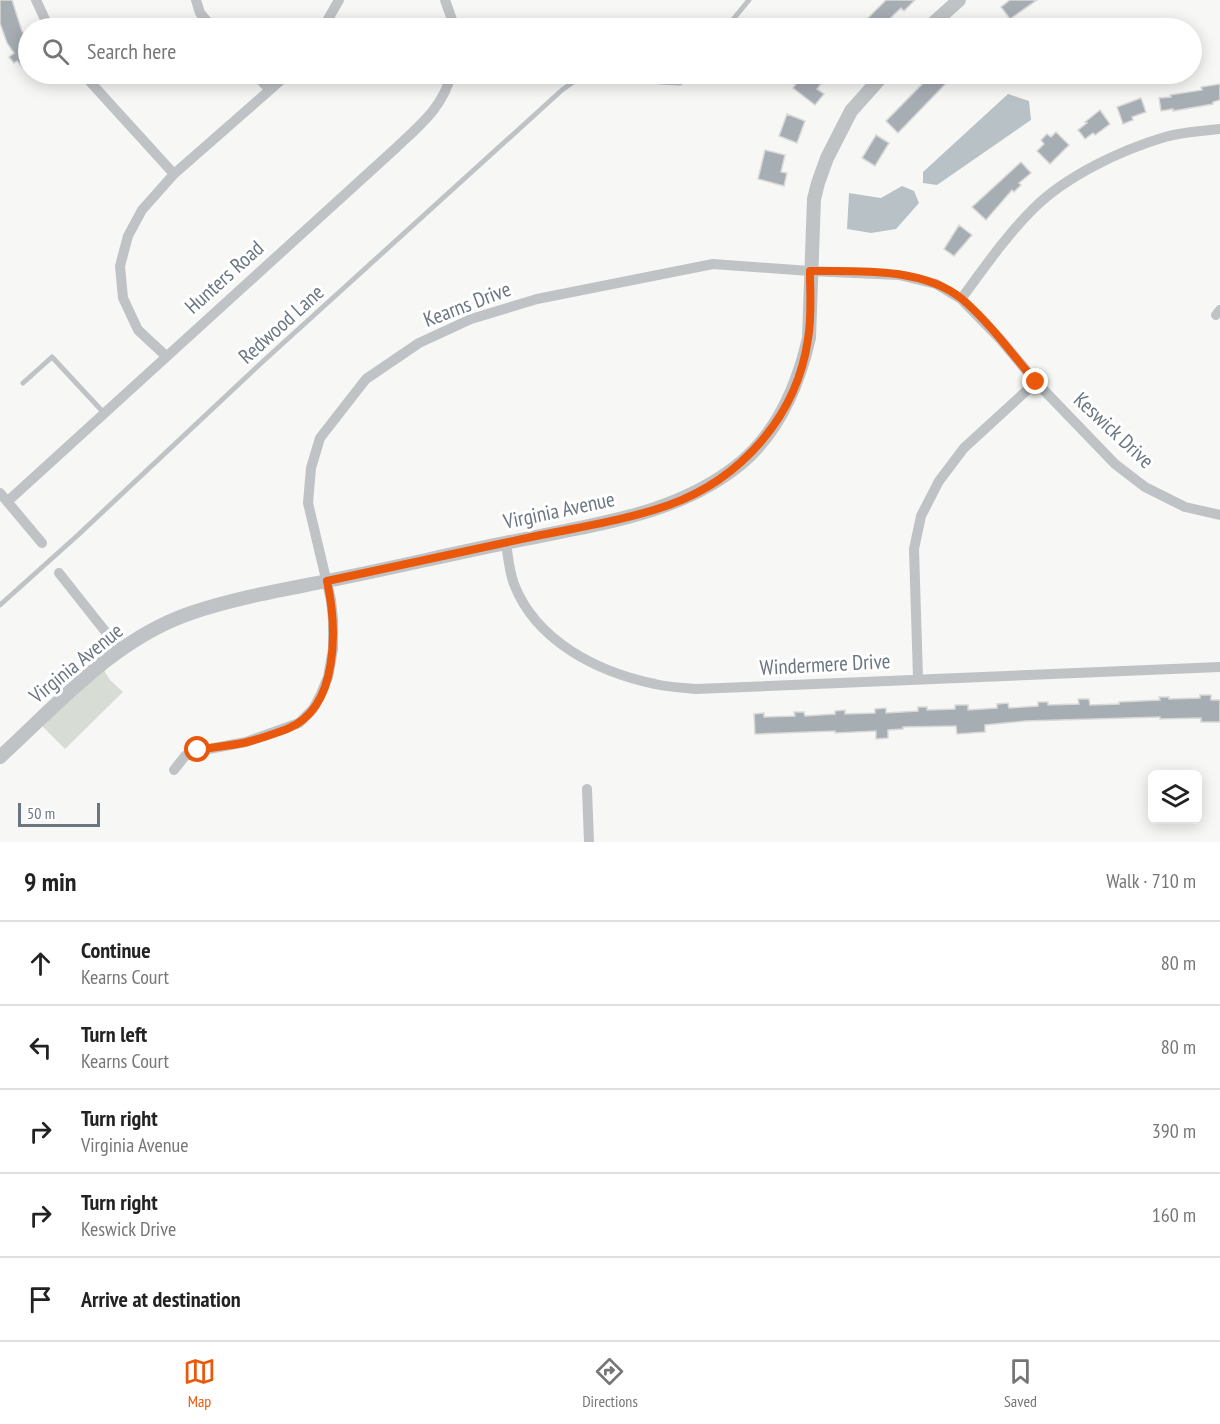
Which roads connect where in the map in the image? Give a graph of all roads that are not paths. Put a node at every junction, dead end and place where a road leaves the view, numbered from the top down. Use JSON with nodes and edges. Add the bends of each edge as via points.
{"nodes":[{"id":1,"x":36,"y":0,"type":"edge"},
{"id":2,"x":196,"y":0,"type":"edge"},
{"id":3,"x":339,"y":0,"type":"edge"},
{"id":4,"x":445,"y":0,"type":"edge"},
{"id":5,"x":749,"y":0,"type":"edge"},
{"id":6,"x":959,"y":0,"type":"edge"},
{"id":7,"x":44,"y":18,"type":"edge"},
{"id":8,"x":204,"y":18,"type":"edge"},
{"id":9,"x":329,"y":18,"type":"edge"},
{"id":10,"x":451,"y":18,"type":"edge"},
{"id":11,"x":734,"y":18,"type":"edge"},
{"id":12,"x":939,"y":18,"type":"edge"},
{"id":13,"x":92,"y":84,"type":"edge"},
{"id":14,"x":264,"y":84,"type":"edge"},
{"id":15,"x":275,"y":84,"type":"edge"},
{"id":16,"x":448,"y":84,"type":"edge"},
{"id":17,"x":570,"y":84,"type":"edge"},
{"id":18,"x":875,"y":84,"type":"edge"},
{"id":19,"x":269,"y":89,"type":"junction"},
{"id":20,"x":1220,"y":129,"type":"edge"},
{"id":21,"x":174,"y":174,"type":"junction"},
{"id":22,"x":810,"y":271,"type":"junction"},
{"id":23,"x":961,"y":299,"type":"junction"},
{"id":24,"x":166,"y":356,"type":"junction"},
{"id":25,"x":1036,"y":382,"type":"junction"},
{"id":26,"x":23,"y":383,"type":"dead end"},
{"id":27,"x":104,"y":413,"type":"junction"},
{"id":28,"x":4,"y":497,"type":"edge"},
{"id":29,"x":1220,"y":514,"type":"edge"},
{"id":30,"x":42,"y":543,"type":"dead end"},
{"id":31,"x":506,"y":543,"type":"junction"},
{"id":32,"x":59,"y":573,"type":"dead end"},
{"id":33,"x":327,"y":581,"type":"junction"},
{"id":34,"x":0,"y":605,"type":"edge"},
{"id":35,"x":120,"y":650,"type":"junction"},
{"id":36,"x":1220,"y":667,"type":"edge"},
{"id":37,"x":918,"y":678,"type":"junction"},
{"id":38,"x":0,"y":757,"type":"edge"},
{"id":39,"x":174,"y":770,"type":"dead end"},
{"id":40,"x":587,"y":789,"type":"dead end"},
{"id":41,"x":589,"y":842,"type":"edge"}],
"edges":[{"from":1,"to":7,"type":"street"},
{"from":2,"to":8,"type":"street"},
{"from":3,"to":9,"type":"street"},
{"from":4,"to":10,"type":"street"},
{"from":5,"to":11,"type":"lane"},
{"from":6,"to":12,"type":"street"},
{"from":13,"to":21,"type":"street"},
{"from":14,"to":19,"type":"street"},
{"from":15,"to":19,"type":"street"},
{"from":16,"to":24,"type":"street","name":"Hunters Road","via":[[435,110],[397,147]]},
{"from":17,"to":34,"type":"lane","name":"Redwood Lane"},
{"from":18,"to":22,"type":"street","name":"Virginia Avenue","via":[[851,111],[826,158],[814,199]]},
{"from":19,"to":21,"type":"street"},
{"from":20,"to":23,"type":"street","via":[[1167,136],[1119,154],[1069,181],[1028,214]]},
{"from":21,"to":24,"type":"street","via":[[142,210],[128,236],[120,266],[123,298],[138,330]]},
{"from":22,"to":23,"type":"street","name":"Keswick Drive","via":[[899,274],[936,284]]},
{"from":22,"to":31,"type":"street","name":"Virginia Avenue","via":[[809,338],[804,360],[774,427],[742,462],[720,479],[668,506]]},
{"from":22,"to":33,"type":"street","name":"Kearns Drive","via":[[713,264],[537,300],[471,319],[419,343],[366,380],[320,438],[311,468],[308,503]]},
{"from":23,"to":25,"type":"street","name":"Keswick Drive"},
{"from":24,"to":27,"type":"street","name":"Hunters Road"},
{"from":25,"to":29,"type":"street","name":"Keswick Drive","via":[[1115,464],[1145,487],[1185,507]]},
{"from":25,"to":37,"type":"street","via":[[964,448],[939,481],[921,516],[914,549]]},
{"from":26,"to":27,"type":"lane","via":[[52,357]]},
{"from":27,"to":28,"type":"street","name":"Hunters Road"},
{"from":28,"to":30,"type":"street"},
{"from":31,"to":33,"type":"street","name":"Virginia Avenue"},
{"from":31,"to":37,"type":"street","name":"Windermere Drive","via":[[514,583],[535,622],[562,647],[608,670],[655,684],[696,689]]},
{"from":32,"to":35,"type":"street"},
{"from":33,"to":35,"type":"street","name":"Virginia Avenue","via":[[191,613]]},
{"from":33,"to":39,"type":"street","name":"Kearns Drive","via":[[333,649],[328,677],[313,709],[287,729],[246,742],[198,750],[185,756]]},
{"from":35,"to":38,"type":"street","name":"Virginia Avenue"},
{"from":36,"to":37,"type":"street","name":"Windermere Drive"},
{"from":40,"to":41,"type":"street"}]}
